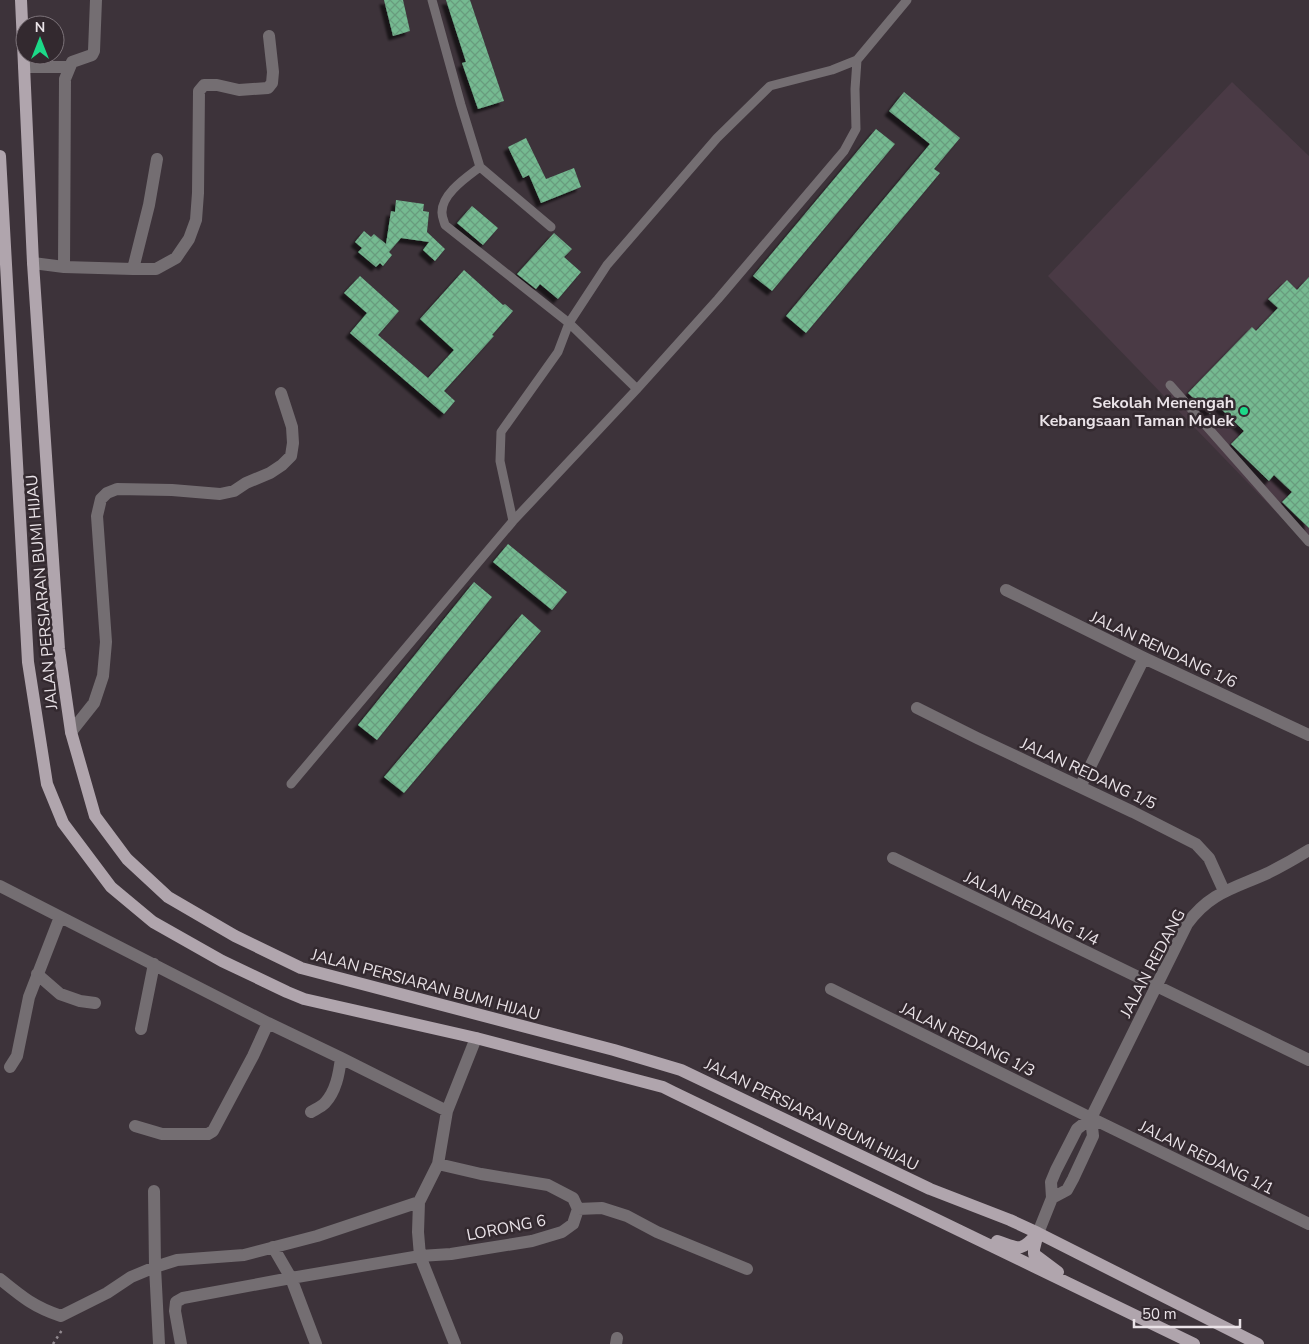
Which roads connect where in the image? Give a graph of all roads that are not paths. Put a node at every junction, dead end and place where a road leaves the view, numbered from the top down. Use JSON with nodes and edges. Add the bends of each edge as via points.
{"nodes":[{"id":1,"x":21,"y":0,"type":"edge"},
{"id":2,"x":96,"y":0,"type":"edge"},
{"id":3,"x":432,"y":0,"type":"edge"},
{"id":4,"x":907,"y":0,"type":"edge"},
{"id":5,"x":268,"y":36,"type":"dead end"},
{"id":6,"x":856,"y":60,"type":"junction"},
{"id":7,"x":24,"y":67,"type":"junction"},
{"id":8,"x":69,"y":68,"type":"junction"},
{"id":9,"x":0,"y":156,"type":"edge"},
{"id":10,"x":156,"y":159,"type":"dead end"},
{"id":11,"x":480,"y":167,"type":"junction"},
{"id":12,"x":551,"y":227,"type":"dead end"},
{"id":13,"x":3,"y":245,"type":"edge"},
{"id":14,"x":33,"y":263,"type":"junction"},
{"id":15,"x":64,"y":267,"type":"junction"},
{"id":16,"x":133,"y":269,"type":"junction"},
{"id":17,"x":569,"y":323,"type":"junction"},
{"id":18,"x":1170,"y":385,"type":"dead end"},
{"id":19,"x":637,"y":389,"type":"junction"},
{"id":20,"x":281,"y":393,"type":"dead end"},
{"id":21,"x":513,"y":521,"type":"junction"},
{"id":22,"x":1309,"y":542,"type":"edge"},
{"id":23,"x":1006,"y":590,"type":"dead end"},
{"id":24,"x":1144,"y":658,"type":"junction"},
{"id":25,"x":917,"y":708,"type":"dead end"},
{"id":26,"x":71,"y":732,"type":"junction"},
{"id":27,"x":1309,"y":735,"type":"edge"},
{"id":28,"x":291,"y":784,"type":"dead end"},
{"id":29,"x":1080,"y":787,"type":"junction"},
{"id":30,"x":1309,"y":850,"type":"edge"},
{"id":31,"x":893,"y":858,"type":"dead end"},
{"id":32,"x":0,"y":886,"type":"edge"},
{"id":33,"x":1224,"y":891,"type":"junction"},
{"id":34,"x":60,"y":917,"type":"junction"},
{"id":35,"x":154,"y":964,"type":"junction"},
{"id":36,"x":37,"y":974,"type":"junction"},
{"id":37,"x":1157,"y":986,"type":"junction"},
{"id":38,"x":831,"y":989,"type":"dead end"},
{"id":39,"x":95,"y":1003,"type":"dead end"},
{"id":40,"x":268,"y":1023,"type":"junction"},
{"id":41,"x":141,"y":1029,"type":"dead end"},
{"id":42,"x":476,"y":1038,"type":"junction"},
{"id":43,"x":341,"y":1058,"type":"junction"},
{"id":44,"x":1309,"y":1060,"type":"edge"},
{"id":45,"x":10,"y":1067,"type":"dead end"},
{"id":46,"x":447,"y":1111,"type":"junction"},
{"id":47,"x":311,"y":1112,"type":"dead end"},
{"id":48,"x":1090,"y":1118,"type":"junction"},
{"id":49,"x":135,"y":1126,"type":"dead end"},
{"id":50,"x":438,"y":1164,"type":"junction"},
{"id":51,"x":154,"y":1191,"type":"dead end"},
{"id":52,"x":1052,"y":1198,"type":"junction"},
{"id":53,"x":418,"y":1202,"type":"junction"},
{"id":54,"x":578,"y":1209,"type":"junction"},
{"id":55,"x":1309,"y":1224,"type":"edge"},
{"id":56,"x":961,"y":1231,"type":"junction"},
{"id":57,"x":1038,"y":1233,"type":"junction"},
{"id":58,"x":273,"y":1247,"type":"junction"},
{"id":59,"x":420,"y":1256,"type":"junction"},
{"id":60,"x":155,"y":1267,"type":"junction"},
{"id":61,"x":747,"y":1269,"type":"dead end"},
{"id":62,"x":291,"y":1278,"type":"junction"},
{"id":63,"x":0,"y":1279,"type":"edge"},
{"id":64,"x":1100,"y":1300,"type":"junction"},
{"id":65,"x":159,"y":1344,"type":"edge"},
{"id":66,"x":181,"y":1344,"type":"edge"},
{"id":67,"x":316,"y":1344,"type":"edge"},
{"id":68,"x":455,"y":1344,"type":"edge"},
{"id":69,"x":1194,"y":1344,"type":"edge"},
{"id":70,"x":1258,"y":1344,"type":"edge"}],
"edges":[{"from":1,"to":7,"type":"main road","name":"JALAN PERSIARAN BUMI HIJAU"},
{"from":2,"to":8,"type":"street","via":[[94,51],[92,55],[72,62]]},
{"from":3,"to":11,"type":"lane"},
{"from":4,"to":6,"type":"lane"},
{"from":5,"to":16,"type":"street","via":[[273,72],[268,88],[239,90],[204,85],[199,91],[198,193],[196,220],[189,239],[176,258],[156,269]]},
{"from":6,"to":17,"type":"lane","via":[[832,70],[770,86],[717,138],[607,265]]},
{"from":6,"to":19,"type":"lane","via":[[856,128],[844,151]]},
{"from":7,"to":8,"type":"street"},
{"from":7,"to":14,"type":"main road","name":"JALAN PERSIARAN BUMI HIJAU"},
{"from":8,"to":15,"type":"street","via":[[65,79]]},
{"from":9,"to":13,"type":"main road","name":"JALAN PERSIARAN BUMI HIJAU"},
{"from":10,"to":16,"type":"street","via":[[149,205]]},
{"from":11,"to":12,"type":"lane"},
{"from":11,"to":17,"type":"lane","via":[[448,195],[442,212],[445,225]]},
{"from":13,"to":42,"type":"main road","name":"JALAN PERSIARAN BUMI HIJAU","via":[[28,662],[47,784],[63,823],[111,887],[153,922],[222,961],[304,999]]},
{"from":14,"to":15,"type":"street"},
{"from":14,"to":26,"type":"main road","name":"JALAN PERSIARAN BUMI HIJAU","via":[[59,649]]},
{"from":15,"to":16,"type":"street"},
{"from":17,"to":19,"type":"lane"},
{"from":17,"to":21,"type":"lane","via":[[558,352],[501,432],[500,461]]},
{"from":18,"to":22,"type":"lane"},
{"from":19,"to":21,"type":"lane"},
{"from":20,"to":26,"type":"street","via":[[294,443],[291,456],[270,473],[234,491],[220,494],[117,489],[101,499],[98,516],[106,642],[103,676],[94,703]]},
{"from":21,"to":28,"type":"lane"},
{"from":23,"to":24,"type":"street","name":"JALAN RENDANG 1/6"},
{"from":24,"to":27,"type":"street","name":"JALAN RENDANG 1/6"},
{"from":24,"to":29,"type":"street"},
{"from":25,"to":29,"type":"street","name":"JALAN REDANG 1/5"},
{"from":26,"to":57,"type":"main road","name":"JALAN PERSIARAN BUMI HIJAU","via":[[95,816],[127,860],[168,897],[235,936],[316,973],[681,1070],[930,1189]]},
{"from":29,"to":33,"type":"street","name":"JALAN REDANG 1/5","via":[[1196,844],[1209,858]]},
{"from":30,"to":33,"type":"street","name":"JALAN REDANG"},
{"from":31,"to":37,"type":"street","name":"JALAN REDANG 1/4"},
{"from":32,"to":34,"type":"street"},
{"from":33,"to":37,"type":"street","name":"JALAN REDANG","via":[[1201,907],[1187,924]]},
{"from":34,"to":35,"type":"street"},
{"from":34,"to":36,"type":"street"},
{"from":35,"to":40,"type":"street"},
{"from":35,"to":41,"type":"street"},
{"from":36,"to":39,"type":"street","via":[[60,994]]},
{"from":36,"to":45,"type":"street","via":[[17,1056]]},
{"from":37,"to":44,"type":"street","name":"JALAN REDANG 1/4"},
{"from":37,"to":48,"type":"street","name":"JALAN REDANG"},
{"from":38,"to":48,"type":"street","name":"JALAN REDANG 1/3"},
{"from":40,"to":43,"type":"street"},
{"from":40,"to":49,"type":"street","via":[[213,1131],[208,1134],[162,1134]]},
{"from":42,"to":46,"type":"street"},
{"from":42,"to":56,"type":"main road","name":"JALAN PERSIARAN BUMI HIJAU","via":[[663,1088]]},
{"from":43,"to":46,"type":"street"},
{"from":43,"to":47,"type":"street","via":[[333,1091],[324,1105]]},
{"from":46,"to":50,"type":"street"},
{"from":48,"to":52,"type":"street","name":"JALAN REDANG","via":[[1077,1130],[1056,1170],[1051,1182]]},
{"from":48,"to":52,"type":"street","name":"JALAN REDANG","via":[[1093,1136],[1073,1179],[1066,1190]]},
{"from":48,"to":55,"type":"street","name":"JALAN REDANG 1/1"},
{"from":50,"to":53,"type":"street"},
{"from":50,"to":54,"type":"street","name":"LORONG 6","via":[[548,1185],[573,1198]]},
{"from":51,"to":60,"type":"street"},
{"from":52,"to":57,"type":"street","name":"JALAN REDANG"},
{"from":53,"to":58,"type":"street","via":[[317,1236]]},
{"from":53,"to":59,"type":"street"},
{"from":54,"to":59,"type":"street","name":"LORONG 6","via":[[573,1224],[562,1232],[532,1241]]},
{"from":54,"to":61,"type":"street","via":[[602,1208],[627,1216],[657,1232]]},
{"from":56,"to":57,"type":"main road","via":[[1016,1247],[1028,1245]]},
{"from":56,"to":64,"type":"main road","name":"JALAN PERSIARAN BUMI HIJAU"},
{"from":57,"to":64,"type":"main road","via":[[1034,1254]]},
{"from":57,"to":70,"type":"main road","name":"JALAN PERSIARAN BUMI HIJAU"},
{"from":58,"to":60,"type":"street","via":[[244,1255],[177,1260]]},
{"from":58,"to":62,"type":"street"},
{"from":59,"to":62,"type":"street","name":"LORONG 6"},
{"from":59,"to":68,"type":"street"},
{"from":60,"to":63,"type":"street","via":[[61,1316],[24,1299]]},
{"from":60,"to":65,"type":"street"},
{"from":62,"to":66,"type":"street","name":"LORONG 6","via":[[176,1302]]},
{"from":62,"to":67,"type":"street"},
{"from":64,"to":69,"type":"main road","name":"JALAN PERSIARAN BUMI HIJAU"}]}
